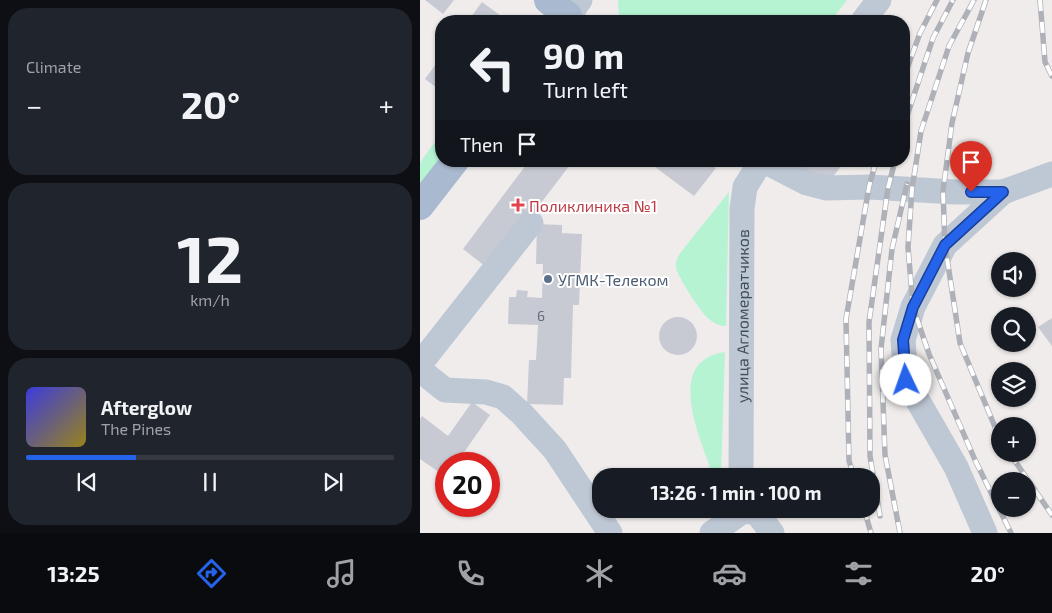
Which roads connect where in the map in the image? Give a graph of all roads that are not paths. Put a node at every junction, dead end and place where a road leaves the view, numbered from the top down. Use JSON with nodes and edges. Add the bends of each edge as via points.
{"nodes":[{"id":1,"x":879,"y":0,"type":"edge"},
{"id":2,"x":868,"y":15,"type":"edge"},
{"id":3,"x":450,"y":167,"type":"edge"},
{"id":4,"x":759,"y":167,"type":"edge"},
{"id":5,"x":775,"y":167,"type":"edge"},
{"id":6,"x":1052,"y":174,"type":"edge"},
{"id":7,"x":1003,"y":192,"type":"junction"},
{"id":8,"x":420,"y":206,"type":"edge"},
{"id":9,"x":532,"y":223,"type":"dead end"},
{"id":10,"x":420,"y":364,"type":"edge"},
{"id":11,"x":420,"y":370,"type":"edge"},
{"id":12,"x":741,"y":468,"type":"edge"},
{"id":13,"x":732,"y":518,"type":"edge"},
{"id":14,"x":761,"y":518,"type":"edge"},
{"id":15,"x":610,"y":533,"type":"edge"},
{"id":16,"x":712,"y":533,"type":"edge"},
{"id":17,"x":772,"y":533,"type":"edge"},
{"id":18,"x":985,"y":533,"type":"edge"}],
"edges":[{"from":1,"to":2,"type":"street"},
{"from":3,"to":8,"type":"main road"},
{"from":4,"to":12,"type":"street","name":"улица Агломератчиков","via":[[745,187],[742,210]]},
{"from":5,"to":7,"type":"street","via":[[826,188]]},
{"from":6,"to":7,"type":"street"},
{"from":7,"to":18,"type":"street","via":[[945,245],[913,307],[903,340],[906,380],[956,467]]},
{"from":9,"to":10,"type":"street"},
{"from":11,"to":15,"type":"street","via":[[445,390],[486,392],[503,397],[555,450]]},
{"from":13,"to":16,"type":"street"},
{"from":14,"to":17,"type":"street"}]}
